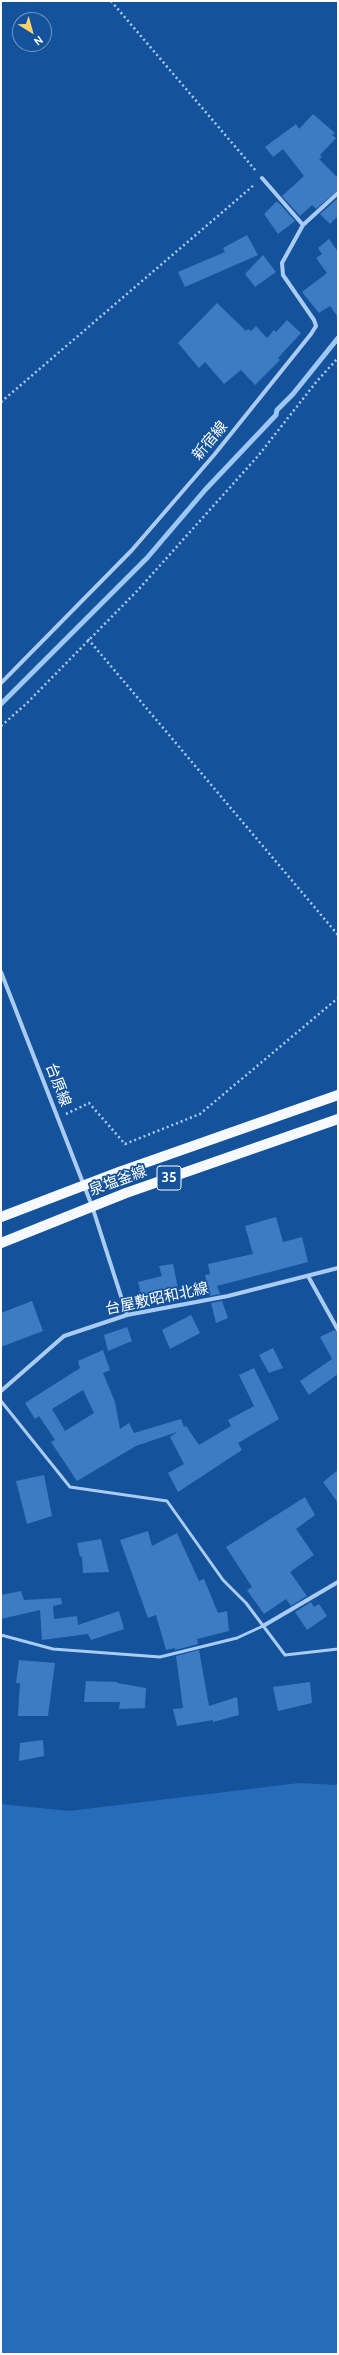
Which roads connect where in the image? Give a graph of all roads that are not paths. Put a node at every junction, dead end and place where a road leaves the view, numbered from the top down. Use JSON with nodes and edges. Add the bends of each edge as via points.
{"nodes":[{"id":1,"x":262,"y":178,"type":"road end"},
{"id":2,"x":338,"y":193,"type":"edge"},
{"id":3,"x":303,"y":225,"type":"junction"},
{"id":4,"x":1,"y":683,"type":"edge"},
{"id":5,"x":1,"y":972,"type":"edge"},
{"id":6,"x":338,"y":1095,"type":"edge"},
{"id":7,"x":338,"y":1119,"type":"edge"},
{"id":8,"x":84,"y":1185,"type":"junction"},
{"id":9,"x":92,"y":1206,"type":"junction"},
{"id":10,"x":1,"y":1217,"type":"edge"},
{"id":11,"x":1,"y":1242,"type":"edge"},
{"id":12,"x":338,"y":1268,"type":"edge"},
{"id":13,"x":308,"y":1276,"type":"junction"},
{"id":14,"x":127,"y":1315,"type":"junction"},
{"id":15,"x":338,"y":1330,"type":"edge"},
{"id":16,"x":1,"y":1391,"type":"edge"},
{"id":17,"x":1,"y":1401,"type":"edge"},
{"id":18,"x":338,"y":1582,"type":"edge"},
{"id":19,"x":263,"y":1626,"type":"junction"},
{"id":20,"x":1,"y":1635,"type":"edge"},
{"id":21,"x":338,"y":1650,"type":"edge"}],
"edges":[{"from":1,"to":3,"type":"street"},
{"from":2,"to":3,"type":"street","name":"新宿線"},
{"from":3,"to":4,"type":"street","name":"新宿線","via":[[282,263],[283,275],[314,320],[316,326],[311,334],[214,455],[132,550]]},
{"from":5,"to":8,"type":"street","name":"台原線"},
{"from":6,"to":8,"type":"main road","name":"泉塩釜線","number":"35"},
{"from":7,"to":9,"type":"main road","name":"泉塩釜線","number":"35"},
{"from":8,"to":9,"type":"street","name":"台原線"},
{"from":8,"to":10,"type":"main road","name":"泉塩釜線","number":"35"},
{"from":9,"to":11,"type":"main road","name":"泉塩釜線","number":"35"},
{"from":9,"to":14,"type":"street","name":"台原線"},
{"from":12,"to":13,"type":"street","name":"台屋敷昭和北線"},
{"from":13,"to":14,"type":"street","name":"台屋敷昭和北線","via":[[228,1296]]},
{"from":13,"to":15,"type":"street"},
{"from":14,"to":16,"type":"street","name":"台屋敷昭和北線","via":[[64,1336]]},
{"from":17,"to":19,"type":"lane","via":[[70,1487],[167,1500],[223,1580],[246,1603]]},
{"from":18,"to":19,"type":"street"},
{"from":19,"to":20,"type":"lane","via":[[237,1638],[160,1657],[53,1649]]},
{"from":19,"to":21,"type":"lane","via":[[285,1655]]}]}
